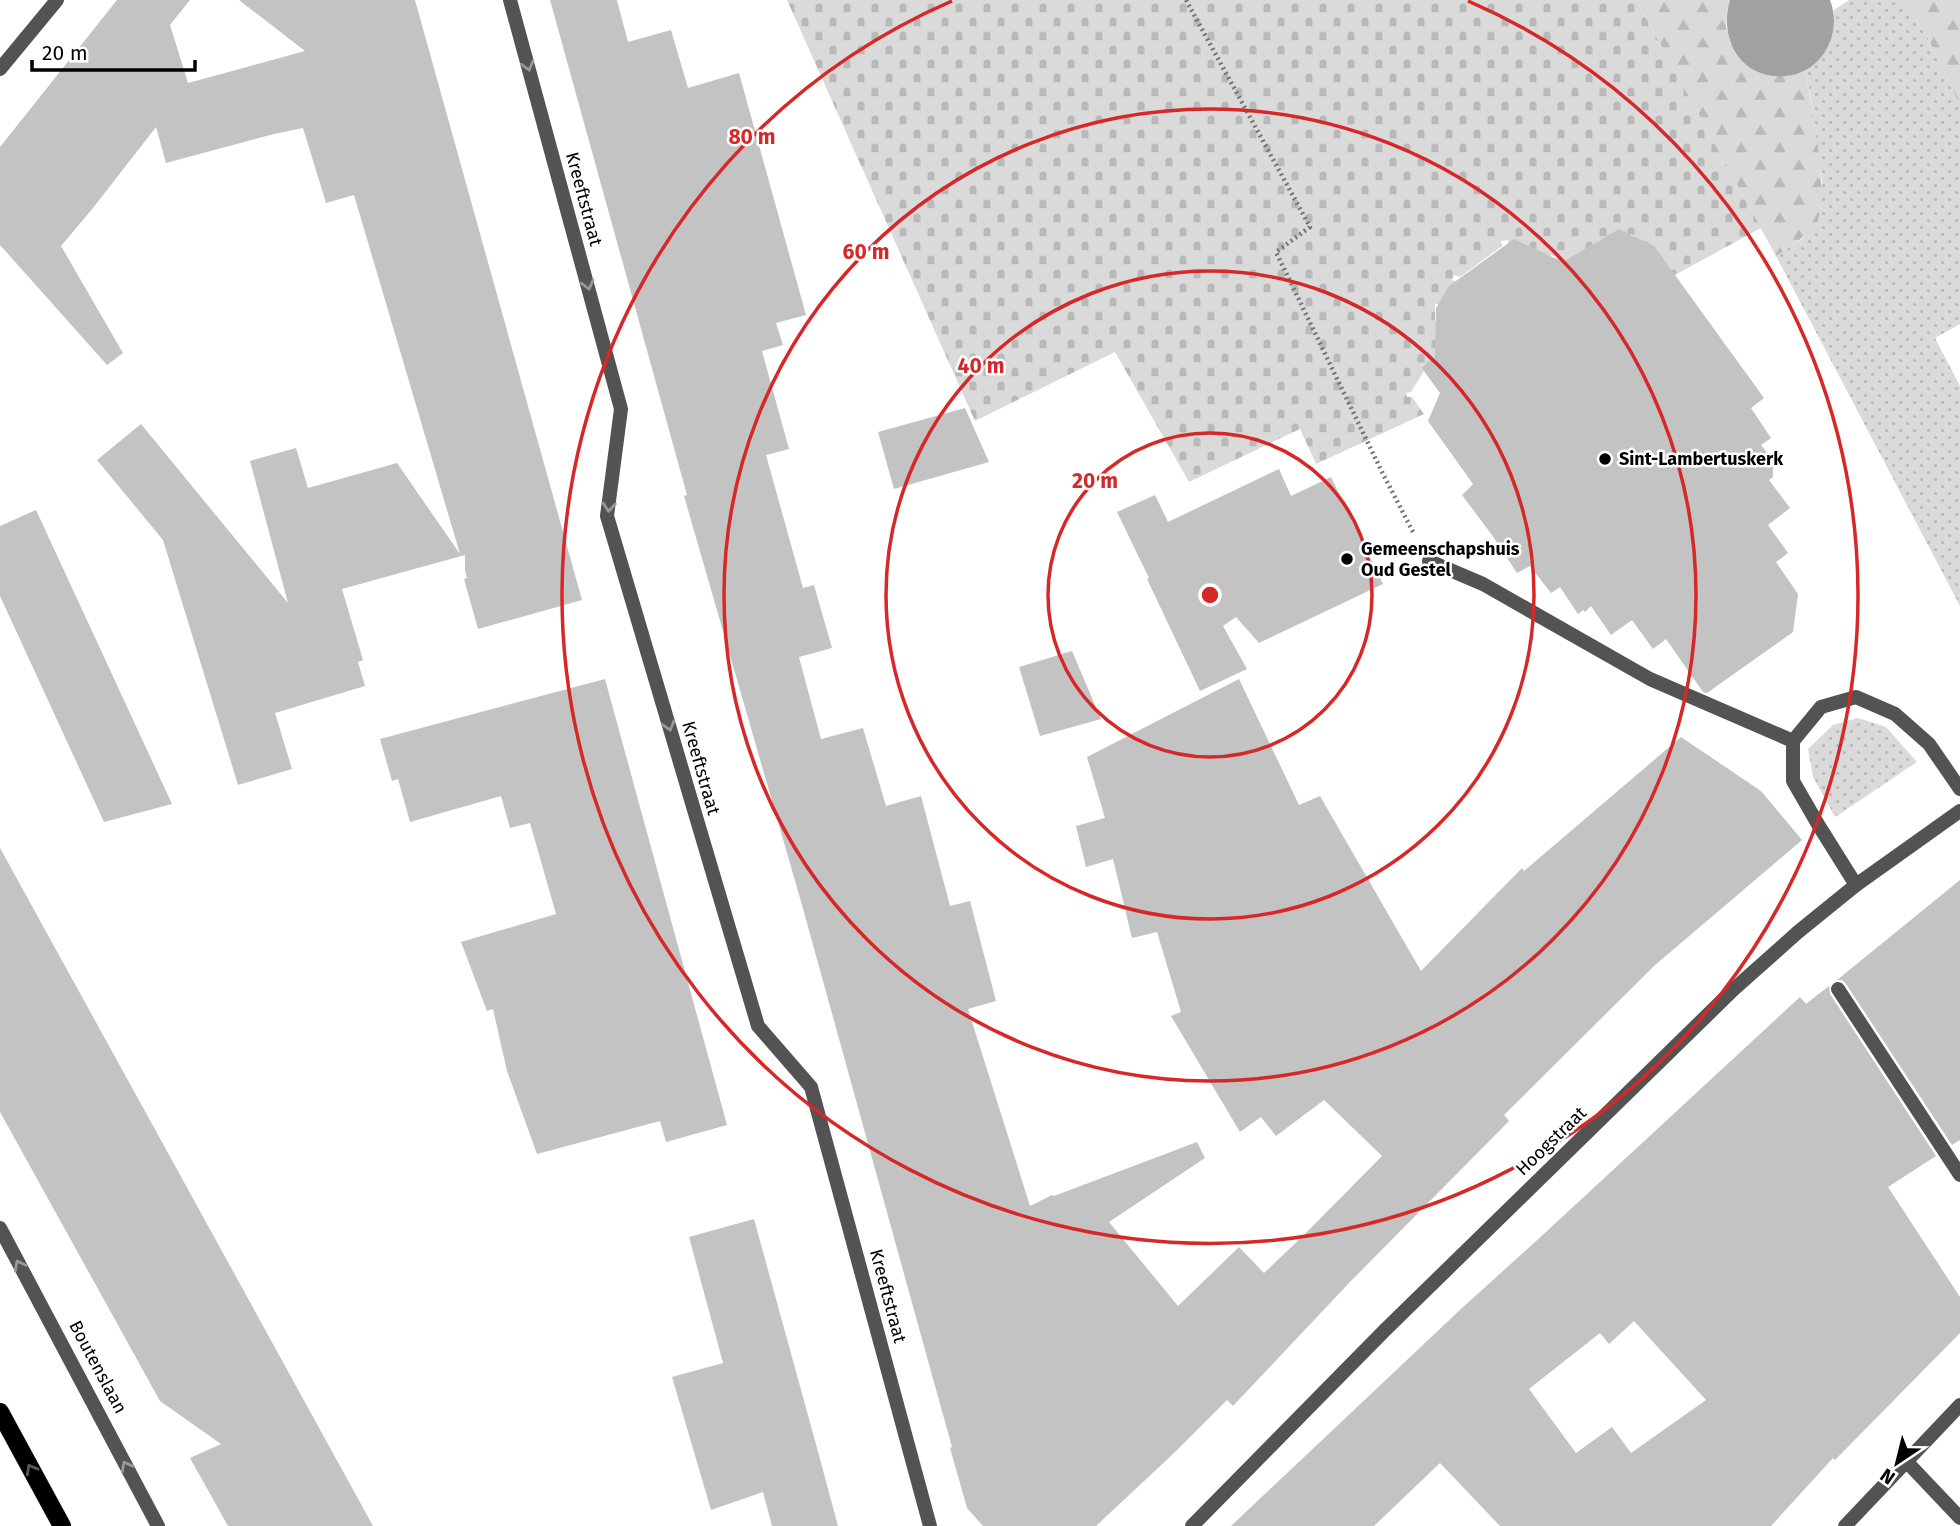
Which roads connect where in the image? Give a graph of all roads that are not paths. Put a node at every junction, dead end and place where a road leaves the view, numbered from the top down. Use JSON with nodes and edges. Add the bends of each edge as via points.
{"nodes":[{"id":1,"x":57,"y":0,"type":"edge"},
{"id":2,"x":510,"y":0,"type":"edge"},
{"id":3,"x":0,"y":69,"type":"edge"},
{"id":4,"x":1429,"y":561,"type":"road end"},
{"id":5,"x":1793,"y":741,"type":"junction"},
{"id":6,"x":1960,"y":789,"type":"edge"},
{"id":7,"x":1960,"y":811,"type":"edge"},
{"id":8,"x":1856,"y":884,"type":"junction"},
{"id":9,"x":1838,"y":989,"type":"dead end"},
{"id":10,"x":1960,"y":1175,"type":"edge"},
{"id":11,"x":0,"y":1228,"type":"edge"},
{"id":12,"x":1960,"y":1405,"type":"edge"},
{"id":13,"x":0,"y":1412,"type":"edge"},
{"id":14,"x":1906,"y":1461,"type":"junction"},
{"id":15,"x":1960,"y":1518,"type":"edge"},
{"id":16,"x":62,"y":1526,"type":"edge"},
{"id":17,"x":158,"y":1526,"type":"edge"},
{"id":18,"x":930,"y":1526,"type":"edge"},
{"id":19,"x":1192,"y":1526,"type":"edge"},
{"id":20,"x":1845,"y":1526,"type":"edge"}],
"edges":[{"from":1,"to":3,"type":"street"},
{"from":2,"to":18,"type":"street","name":"Kreeftstraat","one_way":true,"via":[[621,409],[607,516],[758,1026],[811,1087]]},
{"from":4,"to":5,"type":"street","via":[[1483,584],[1650,679]]},
{"from":5,"to":6,"type":"street","via":[[1821,707],[1856,697],[1895,713],[1929,744]]},
{"from":5,"to":8,"type":"street","via":[[1793,781]]},
{"from":7,"to":8,"type":"street","name":"Hoogstraat"},
{"from":8,"to":19,"type":"street","name":"Hoogstraat","via":[[1734,989]]},
{"from":9,"to":10,"type":"street"},
{"from":17,"to":11,"type":"street","name":"Boutenslaan","one_way":true},
{"from":12,"to":14,"type":"street"},
{"from":16,"to":13,"type":"main road","one_way":true},
{"from":14,"to":15,"type":"street"},
{"from":14,"to":20,"type":"street"}]}
